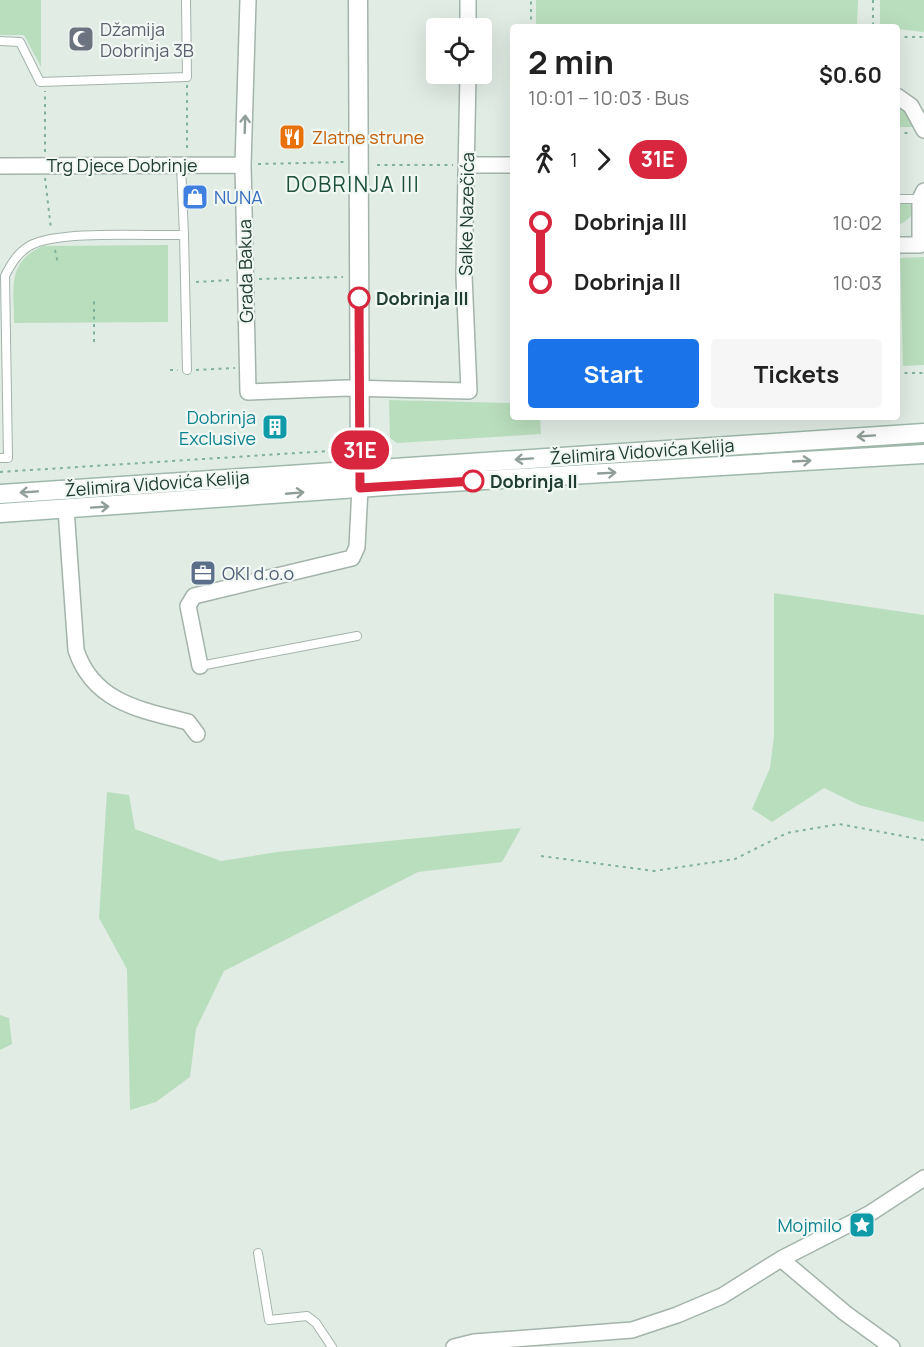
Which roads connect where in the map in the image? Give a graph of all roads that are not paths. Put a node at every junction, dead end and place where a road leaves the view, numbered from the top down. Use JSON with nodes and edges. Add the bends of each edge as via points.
{"nodes":[{"id":1,"x":186,"y":0,"type":"edge"},
{"id":2,"x":248,"y":0,"type":"edge"},
{"id":3,"x":358,"y":0,"type":"edge"},
{"id":4,"x":468,"y":0,"type":"edge"},
{"id":5,"x":468,"y":18,"type":"edge"},
{"id":6,"x":0,"y":42,"type":"edge"},
{"id":7,"x":468,"y":84,"type":"edge"},
{"id":8,"x":900,"y":98,"type":"edge"},
{"id":9,"x":924,"y":130,"type":"edge"},
{"id":10,"x":184,"y":165,"type":"junction"},
{"id":11,"x":243,"y":165,"type":"junction"},
{"id":12,"x":468,"y":165,"type":"junction"},
{"id":13,"x":510,"y":165,"type":"edge"},
{"id":14,"x":0,"y":166,"type":"edge"},
{"id":15,"x":922,"y":195,"type":"edge"},
{"id":16,"x":900,"y":199,"type":"edge"},
{"id":17,"x":184,"y":235,"type":"junction"},
{"id":18,"x":900,"y":245,"type":"edge"},
{"id":19,"x":922,"y":245,"type":"edge"},
{"id":20,"x":187,"y":370,"type":"road end"},
{"id":21,"x":361,"y":389,"type":"junction"},
{"id":22,"x":924,"y":433,"type":"edge"},
{"id":23,"x":924,"y":454,"type":"edge"},
{"id":24,"x":0,"y":458,"type":"edge"},
{"id":25,"x":360,"y":469,"type":"junction"},
{"id":26,"x":360,"y":488,"type":"junction"},
{"id":27,"x":0,"y":494,"type":"edge"},
{"id":28,"x":66,"y":509,"type":"junction"},
{"id":29,"x":0,"y":513,"type":"edge"},
{"id":30,"x":357,"y":636,"type":"dead end"},
{"id":31,"x":200,"y":666,"type":"joint"},
{"id":32,"x":197,"y":734,"type":"dead end"},
{"id":33,"x":924,"y":1178,"type":"edge"},
{"id":34,"x":258,"y":1252,"type":"dead end"},
{"id":35,"x":781,"y":1259,"type":"junction"},
{"id":36,"x":332,"y":1347,"type":"edge"},
{"id":37,"x":454,"y":1347,"type":"edge"},
{"id":38,"x":892,"y":1347,"type":"edge"}],
"edges":[{"from":1,"to":6,"type":"lane","via":[[187,77],[40,82],[20,42]]},
{"from":11,"to":2,"type":"street","name":"Grada Bakua","one_way":true},
{"from":3,"to":21,"type":"main road"},
{"from":4,"to":5,"type":"street"},
{"from":7,"to":12,"type":"street","name":"Salke Nazečića"},
{"from":8,"to":9,"type":"street","via":[[911,106]]},
{"from":10,"to":11,"type":"street","name":"Trg Djece Dobrinje"},
{"from":10,"to":14,"type":"street","name":"Trg Djece Dobrinje"},
{"from":10,"to":17,"type":"lane"},
{"from":11,"to":21,"type":"street","name":"Grada Bakua","via":[[248,392]]},
{"from":12,"to":13,"type":"street"},
{"from":12,"to":21,"type":"street","name":"Salke Nazečića","via":[[464,276],[469,391]]},
{"from":15,"to":16,"type":"lane"},
{"from":15,"to":19,"type":"street"},
{"from":17,"to":20,"type":"lane"},
{"from":17,"to":24,"type":"lane","via":[[52,237],[30,245],[15,258],[4,276],[8,458]]},
{"from":18,"to":19,"type":"street"},
{"from":21,"to":25,"type":"main road"},
{"from":22,"to":25,"type":"main road","name":"Želimira Vidovića Kelija","one_way":true},
{"from":26,"to":23,"type":"main road","name":"Želimira Vidovića Kelija","one_way":true},
{"from":25,"to":26,"type":"main road"},
{"from":25,"to":27,"type":"main road","name":"Želimira Vidovića Kelija","one_way":true},
{"from":28,"to":26,"type":"main road","name":"Želimira Vidovića Kelija","one_way":true},
{"from":26,"to":31,"type":"street","via":[[357,547],[352,558],[194,596],[188,606]]},
{"from":28,"to":29,"type":"main road","name":"Želimira Vidovića Kelija"},
{"from":28,"to":32,"type":"street","via":[[80,663],[102,692],[188,722]]},
{"from":30,"to":31,"type":"lane"},
{"from":33,"to":35,"type":"street","via":[[869,1214]]},
{"from":34,"to":36,"type":"lane","via":[[269,1320],[307,1316]]},
{"from":35,"to":37,"type":"street","via":[[722,1296],[632,1330],[474,1342]]},
{"from":35,"to":38,"type":"street"}]}
